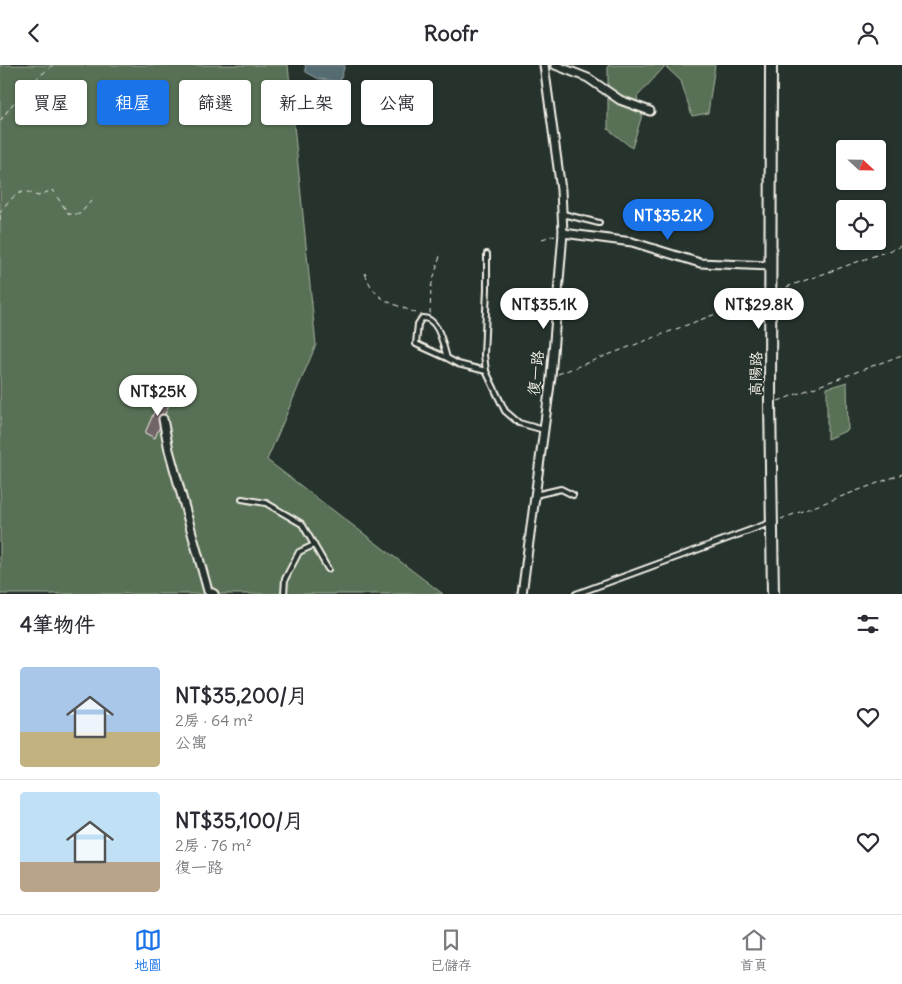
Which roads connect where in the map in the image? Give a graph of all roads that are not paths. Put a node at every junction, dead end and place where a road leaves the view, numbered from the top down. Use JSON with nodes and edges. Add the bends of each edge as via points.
{"nodes":[{"id":1,"x":544,"y":65,"type":"edge"},
{"id":2,"x":555,"y":65,"type":"edge"},
{"id":3,"x":771,"y":65,"type":"edge"},
{"id":4,"x":650,"y":111,"type":"dead end"},
{"id":5,"x":563,"y":214,"type":"junction"},
{"id":6,"x":599,"y":223,"type":"dead end"},
{"id":7,"x":563,"y":233,"type":"junction"},
{"id":8,"x":486,"y":254,"type":"dead end"},
{"id":9,"x":771,"y":266,"type":"junction"},
{"id":10,"x":447,"y":358,"type":"junction"},
{"id":11,"x":486,"y":371,"type":"junction"},
{"id":12,"x":163,"y":419,"type":"dead end"},
{"id":13,"x":544,"y":430,"type":"junction"},
{"id":14,"x":535,"y":495,"type":"junction"},
{"id":15,"x":573,"y":495,"type":"dead end"},
{"id":16,"x":242,"y":499,"type":"dead end"},
{"id":17,"x":772,"y":522,"type":"junction"},
{"id":18,"x":314,"y":545,"type":"junction"},
{"id":19,"x":328,"y":569,"type":"dead end"},
{"id":20,"x":214,"y":594,"type":"edge"},
{"id":21,"x":284,"y":594,"type":"edge"},
{"id":22,"x":522,"y":594,"type":"edge"},
{"id":23,"x":576,"y":594,"type":"edge"},
{"id":24,"x":773,"y":594,"type":"edge"}],
"edges":[{"from":1,"to":5,"type":"street","name":"復一路"},
{"from":2,"to":4,"type":"street","via":[[588,78],[620,100]]},
{"from":3,"to":9,"type":"street","name":"高陽路"},
{"from":5,"to":6,"type":"lane"},
{"from":5,"to":7,"type":"street","name":"復一路"},
{"from":7,"to":9,"type":"street","via":[[632,242],[700,263]]},
{"from":7,"to":13,"type":"street","name":"復一路"},
{"from":8,"to":11,"type":"lane"},
{"from":9,"to":17,"type":"street","name":"高陽路"},
{"from":10,"to":10,"type":"lane","via":[[437,329],[427,319],[418,324],[416,344]]},
{"from":10,"to":11,"type":"lane"},
{"from":11,"to":13,"type":"lane","via":[[505,411],[519,423]]},
{"from":12,"to":20,"type":"street","via":[[208,591]]},
{"from":13,"to":14,"type":"street","name":"復一路"},
{"from":14,"to":15,"type":"lane","via":[[561,489]]},
{"from":14,"to":22,"type":"street","name":"復一路"},
{"from":16,"to":18,"type":"lane","via":[[266,503],[302,524]]},
{"from":17,"to":23,"type":"lane"},
{"from":17,"to":24,"type":"street","name":"高陽路"},
{"from":18,"to":19,"type":"lane"},
{"from":18,"to":21,"type":"lane","via":[[299,553],[285,579]]}]}
